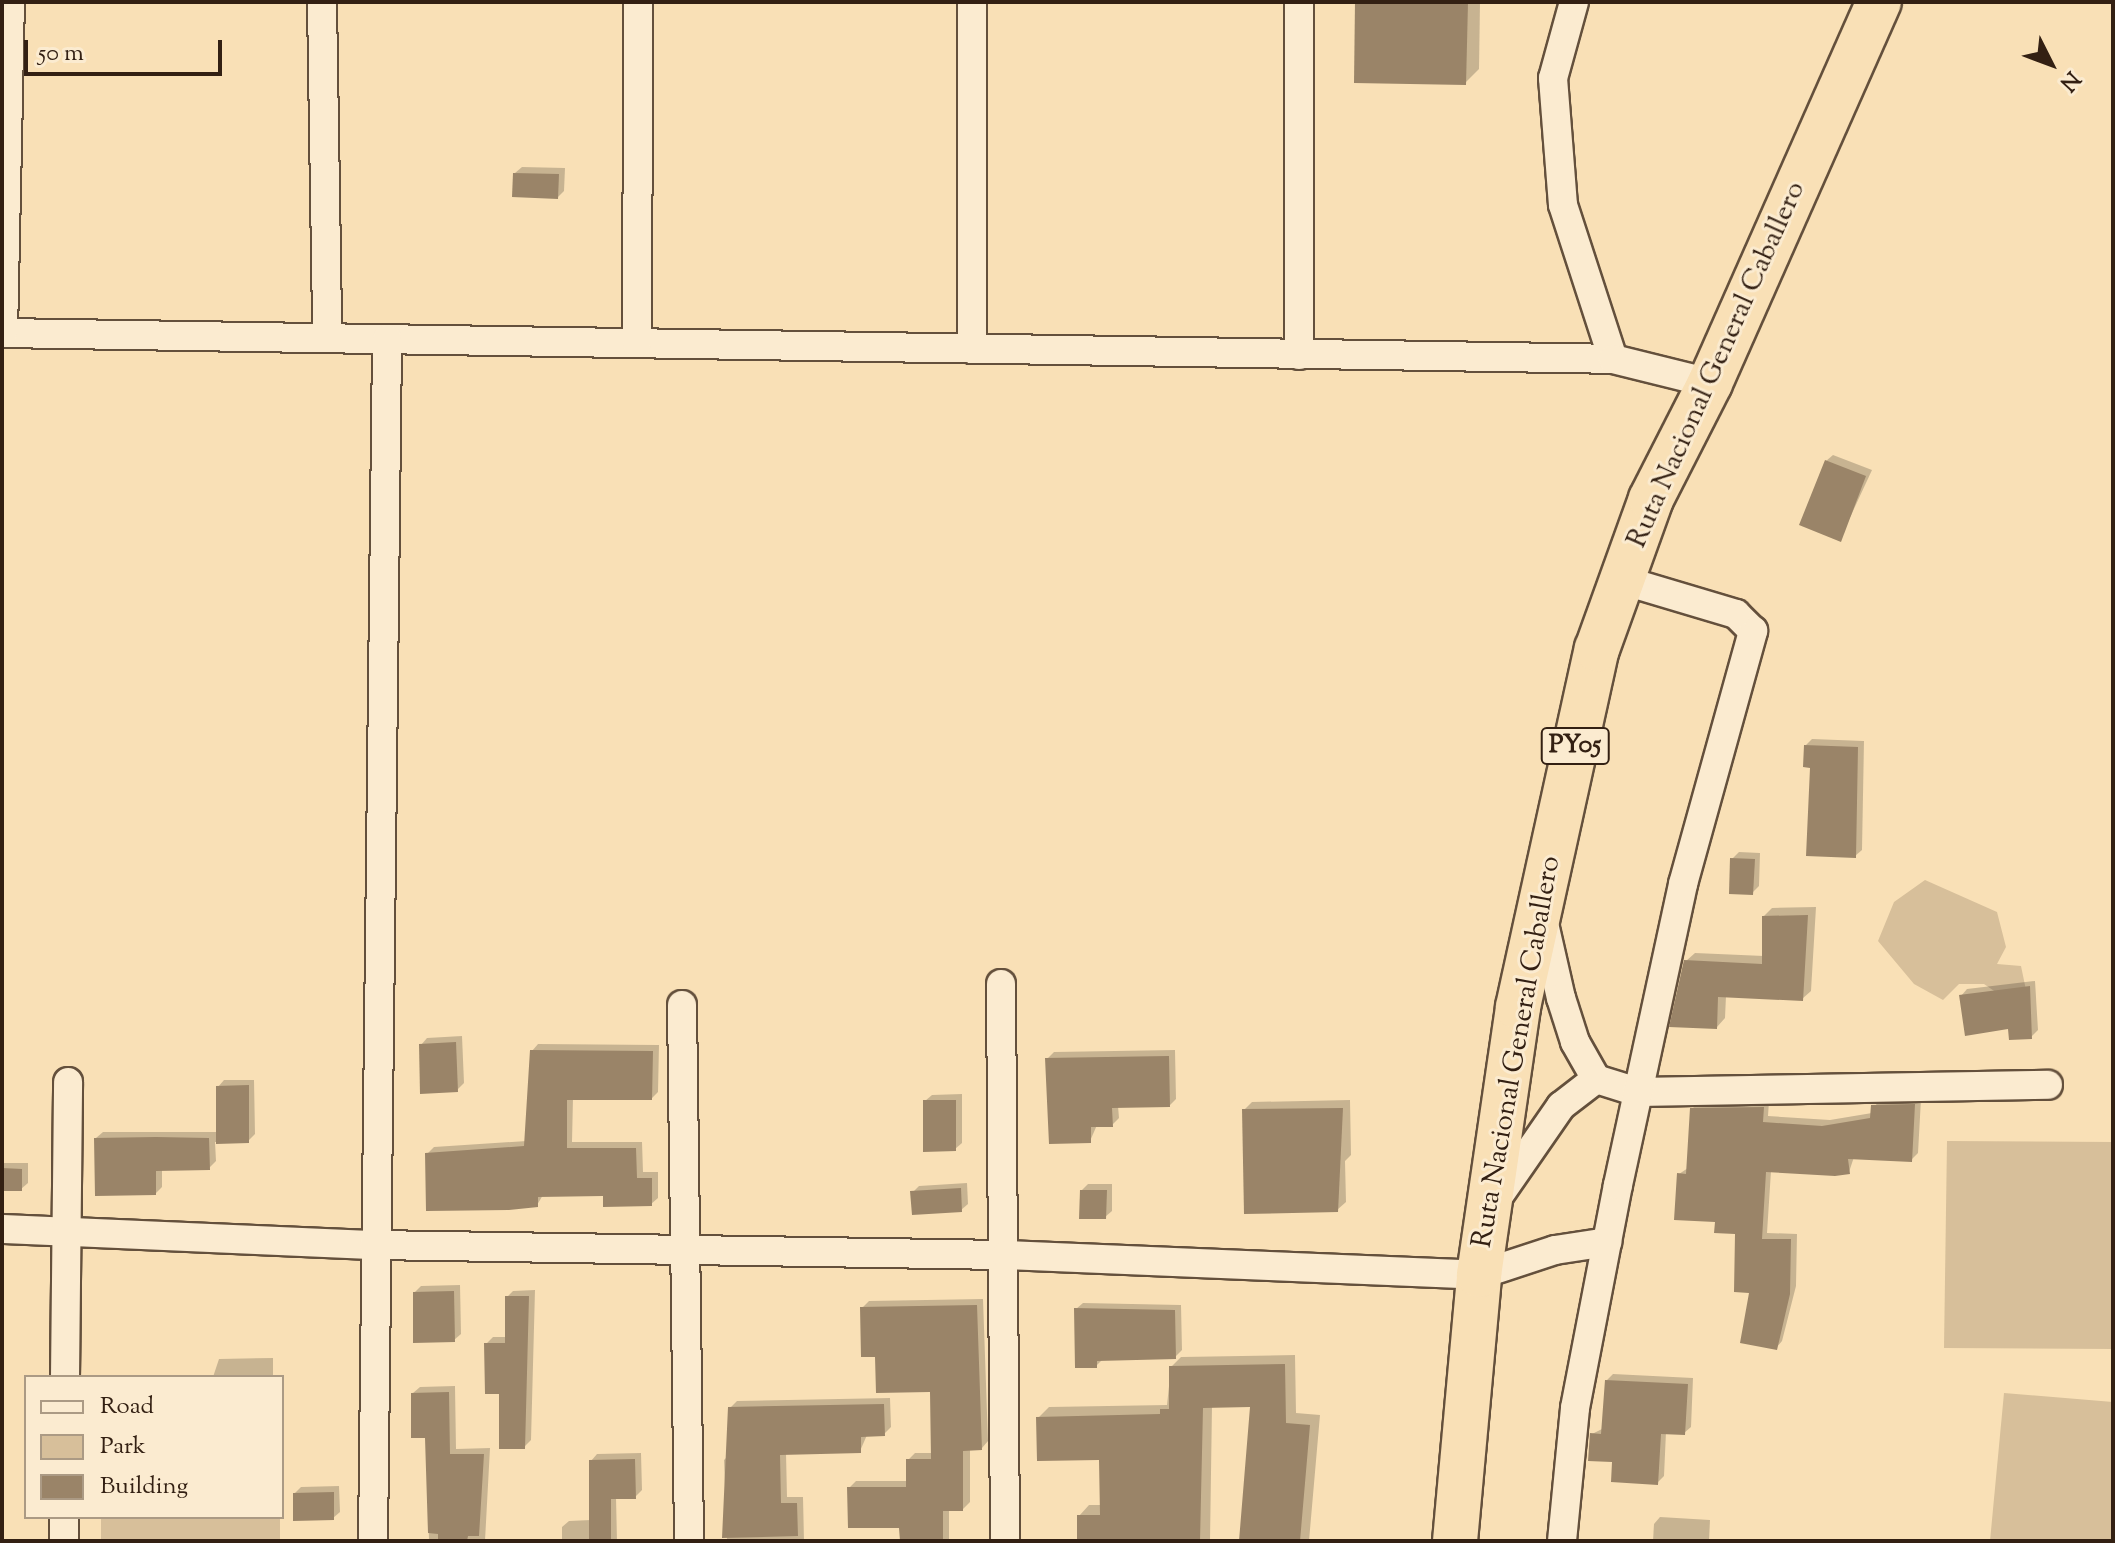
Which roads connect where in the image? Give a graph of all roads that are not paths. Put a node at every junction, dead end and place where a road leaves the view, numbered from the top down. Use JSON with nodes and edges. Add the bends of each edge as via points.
{"nodes":[{"id":1,"x":10,"y":2,"type":"edge"},
{"id":2,"x":322,"y":2,"type":"edge"},
{"id":3,"x":638,"y":2,"type":"edge"},
{"id":4,"x":972,"y":2,"type":"edge"},
{"id":5,"x":1299,"y":2,"type":"edge"},
{"id":6,"x":1574,"y":2,"type":"edge"},
{"id":7,"x":1879,"y":2,"type":"edge"},
{"id":8,"x":3,"y":333,"type":"edge"},
{"id":9,"x":327,"y":338,"type":"junction"},
{"id":10,"x":387,"y":339,"type":"junction"},
{"id":11,"x":637,"y":343,"type":"junction"},
{"id":12,"x":972,"y":349,"type":"junction"},
{"id":13,"x":1299,"y":355,"type":"junction"},
{"id":14,"x":1613,"y":359,"type":"junction"},
{"id":15,"x":1710,"y":383,"type":"junction"},
{"id":16,"x":1622,"y":580,"type":"junction"},
{"id":17,"x":1539,"y":899,"type":"junction"},
{"id":18,"x":1001,"y":984,"type":"dead end"},
{"id":19,"x":682,"y":1005,"type":"dead end"},
{"id":20,"x":1596,"y":1079,"type":"junction"},
{"id":21,"x":68,"y":1082,"type":"dead end"},
{"id":22,"x":2048,"y":1085,"type":"dead end"},
{"id":23,"x":1638,"y":1092,"type":"junction"},
{"id":24,"x":1488,"y":1213,"type":"junction"},
{"id":25,"x":2,"y":1229,"type":"edge"},
{"id":26,"x":66,"y":1230,"type":"junction"},
{"id":27,"x":1607,"y":1242,"type":"junction"},
{"id":28,"x":374,"y":1245,"type":"junction"},
{"id":29,"x":682,"y":1250,"type":"junction"},
{"id":30,"x":1006,"y":1255,"type":"junction"},
{"id":31,"x":1479,"y":1275,"type":"junction"},
{"id":32,"x":65,"y":1375,"type":"edge"},
{"id":33,"x":64,"y":1519,"type":"edge"},
{"id":34,"x":64,"y":1541,"type":"edge"},
{"id":35,"x":373,"y":1541,"type":"edge"},
{"id":36,"x":689,"y":1541,"type":"edge"},
{"id":37,"x":1005,"y":1541,"type":"edge"},
{"id":38,"x":1455,"y":1541,"type":"edge"},
{"id":39,"x":1562,"y":1541,"type":"edge"}],
"edges":[{"from":1,"to":8,"type":"street"},
{"from":2,"to":9,"type":"street"},
{"from":3,"to":11,"type":"street"},
{"from":4,"to":12,"type":"street"},
{"from":5,"to":13,"type":"street"},
{"from":6,"to":14,"type":"street","via":[[1553,78],[1563,205]]},
{"from":7,"to":15,"type":"highway","name":"Ruta Nacional General Caballero","number":"PY05"},
{"from":8,"to":9,"type":"street"},
{"from":9,"to":10,"type":"street"},
{"from":10,"to":11,"type":"street"},
{"from":10,"to":28,"type":"street"},
{"from":11,"to":12,"type":"street"},
{"from":12,"to":13,"type":"street"},
{"from":13,"to":14,"type":"street"},
{"from":14,"to":15,"type":"street"},
{"from":15,"to":16,"type":"highway","name":"Ruta Nacional General Caballero","number":"PY05","via":[[1651,499]]},
{"from":16,"to":17,"type":"highway","name":"Ruta Nacional General Caballero","number":"PY05","via":[[1597,649]]},
{"from":16,"to":23,"type":"street","via":[[1736,614],[1753,631],[1683,884]]},
{"from":17,"to":20,"type":"street","via":[[1561,998],[1575,1042]]},
{"from":17,"to":24,"type":"highway","name":"Ruta Nacional General Caballero","number":"PY05"},
{"from":18,"to":30,"type":"street"},
{"from":19,"to":29,"type":"street"},
{"from":20,"to":23,"type":"street"},
{"from":20,"to":24,"type":"street","via":[[1551,1118]]},
{"from":21,"to":26,"type":"street"},
{"from":22,"to":23,"type":"street"},
{"from":23,"to":27,"type":"street"},
{"from":24,"to":31,"type":"highway","name":"Ruta Nacional General Caballero","number":"PY05"},
{"from":25,"to":26,"type":"street"},
{"from":26,"to":28,"type":"street"},
{"from":26,"to":32,"type":"street"},
{"from":27,"to":31,"type":"street","via":[[1555,1250]]},
{"from":27,"to":39,"type":"street","via":[[1575,1408]]},
{"from":28,"to":29,"type":"street"},
{"from":28,"to":35,"type":"street"},
{"from":29,"to":30,"type":"street"},
{"from":29,"to":36,"type":"street"},
{"from":30,"to":31,"type":"street"},
{"from":30,"to":37,"type":"street"},
{"from":31,"to":38,"type":"highway","name":"Ruta Nacional General Caballero","number":"PY05"},
{"from":33,"to":34,"type":"street"}]}
